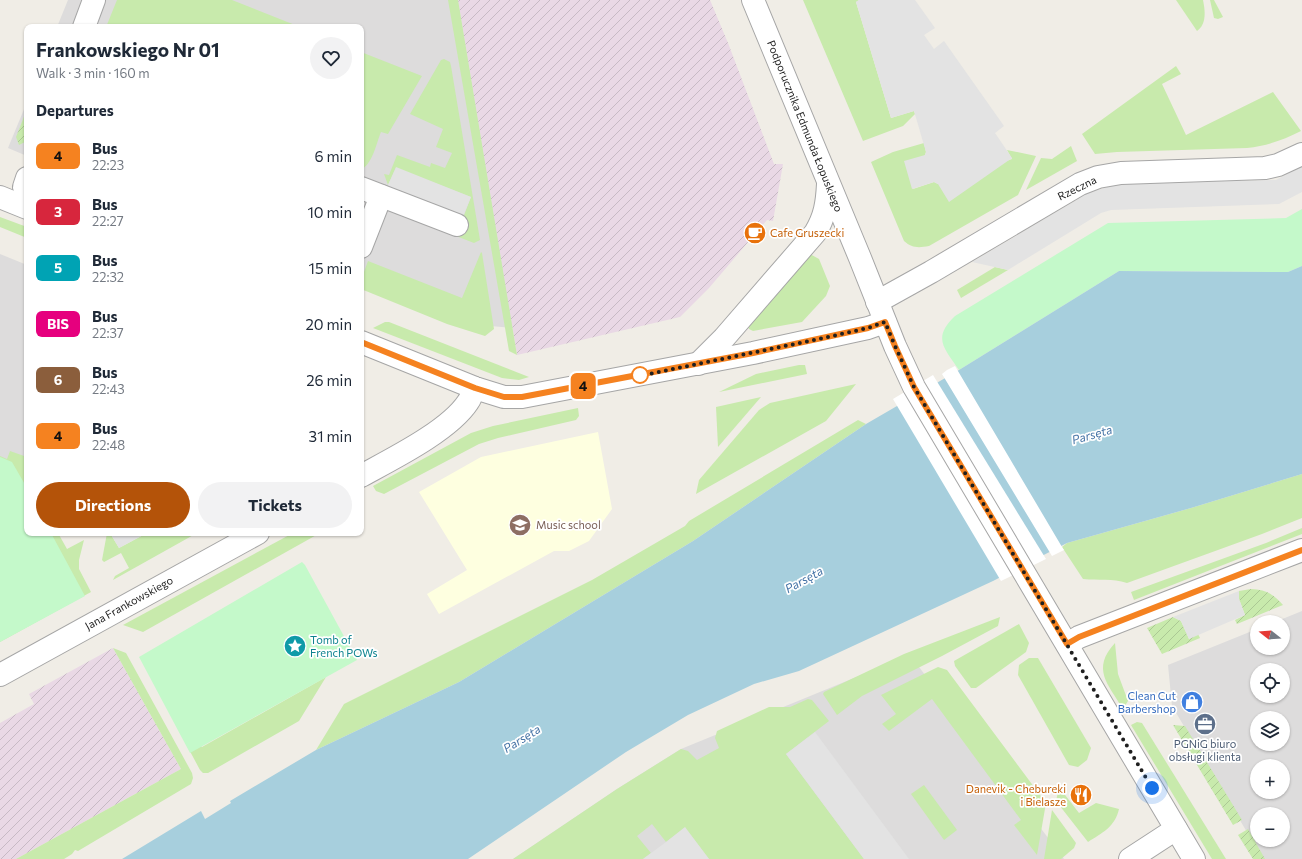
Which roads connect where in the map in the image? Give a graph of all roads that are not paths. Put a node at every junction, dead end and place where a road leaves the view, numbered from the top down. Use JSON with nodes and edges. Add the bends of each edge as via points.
{"nodes":[{"id":1,"x":94,"y":0,"type":"edge"},
{"id":2,"x":753,"y":0,"type":"edge"},
{"id":3,"x":85,"y":24,"type":"edge"},
{"id":4,"x":1302,"y":154,"type":"edge"},
{"id":5,"x":828,"y":181,"type":"junction"},
{"id":6,"x":364,"y":189,"type":"edge"},
{"id":7,"x":381,"y":196,"type":"junction"},
{"id":8,"x":0,"y":197,"type":"edge"},
{"id":9,"x":24,"y":207,"type":"edge"},
{"id":10,"x":457,"y":225,"type":"dead end"},
{"id":11,"x":364,"y":239,"type":"edge"},
{"id":12,"x":877,"y":302,"type":"junction"},
{"id":13,"x":885,"y":322,"type":"junction"},
{"id":14,"x":364,"y":343,"type":"edge"},
{"id":15,"x":698,"y":364,"type":"junction"},
{"id":16,"x":475,"y":388,"type":"junction"},
{"id":17,"x":364,"y":474,"type":"edge"},
{"id":18,"x":253,"y":536,"type":"edge"},
{"id":19,"x":1302,"y":550,"type":"edge"},
{"id":20,"x":1067,"y":644,"type":"junction"},
{"id":21,"x":0,"y":675,"type":"edge"},
{"id":22,"x":1176,"y":828,"type":"junction"},
{"id":23,"x":1130,"y":859,"type":"edge"},
{"id":24,"x":1194,"y":859,"type":"edge"}],
"edges":[{"from":1,"to":3,"type":"street"},
{"from":2,"to":5,"type":"street","name":"Podporucznika Edmunda Łopuskiego"},
{"from":4,"to":12,"type":"street","name":"Rzeczna","via":[[1265,168],[1121,173],[1098,177],[1080,184]]},
{"from":5,"to":12,"type":"street","name":"Podporucznika Edmunda Łopuskiego"},
{"from":5,"to":15,"type":"street","via":[[827,205],[822,222],[815,233],[724,338]]},
{"from":6,"to":7,"type":"street"},
{"from":7,"to":10,"type":"street"},
{"from":7,"to":11,"type":"street"},
{"from":8,"to":9,"type":"street"},
{"from":12,"to":13,"type":"street","name":"Podporucznika Edmunda Łopuskiego"},
{"from":13,"to":15,"type":"street","via":[[868,328]]},
{"from":13,"to":20,"type":"street","name":"Podporucznika Edmunda Łopuskiego","via":[[914,387]]},
{"from":14,"to":16,"type":"street"},
{"from":15,"to":16,"type":"street","via":[[522,397],[504,397]]},
{"from":16,"to":17,"type":"street","via":[[468,403],[452,420],[425,439]]},
{"from":18,"to":21,"type":"street","name":"Jana Frankowskiego"},
{"from":19,"to":20,"type":"street","via":[[1079,637]]},
{"from":20,"to":22,"type":"street","name":"Podporucznika Edmunda Łopuskiego"},
{"from":22,"to":23,"type":"street"},
{"from":22,"to":24,"type":"street","name":"Podporucznika Edmunda Łopuskiego"}]}
